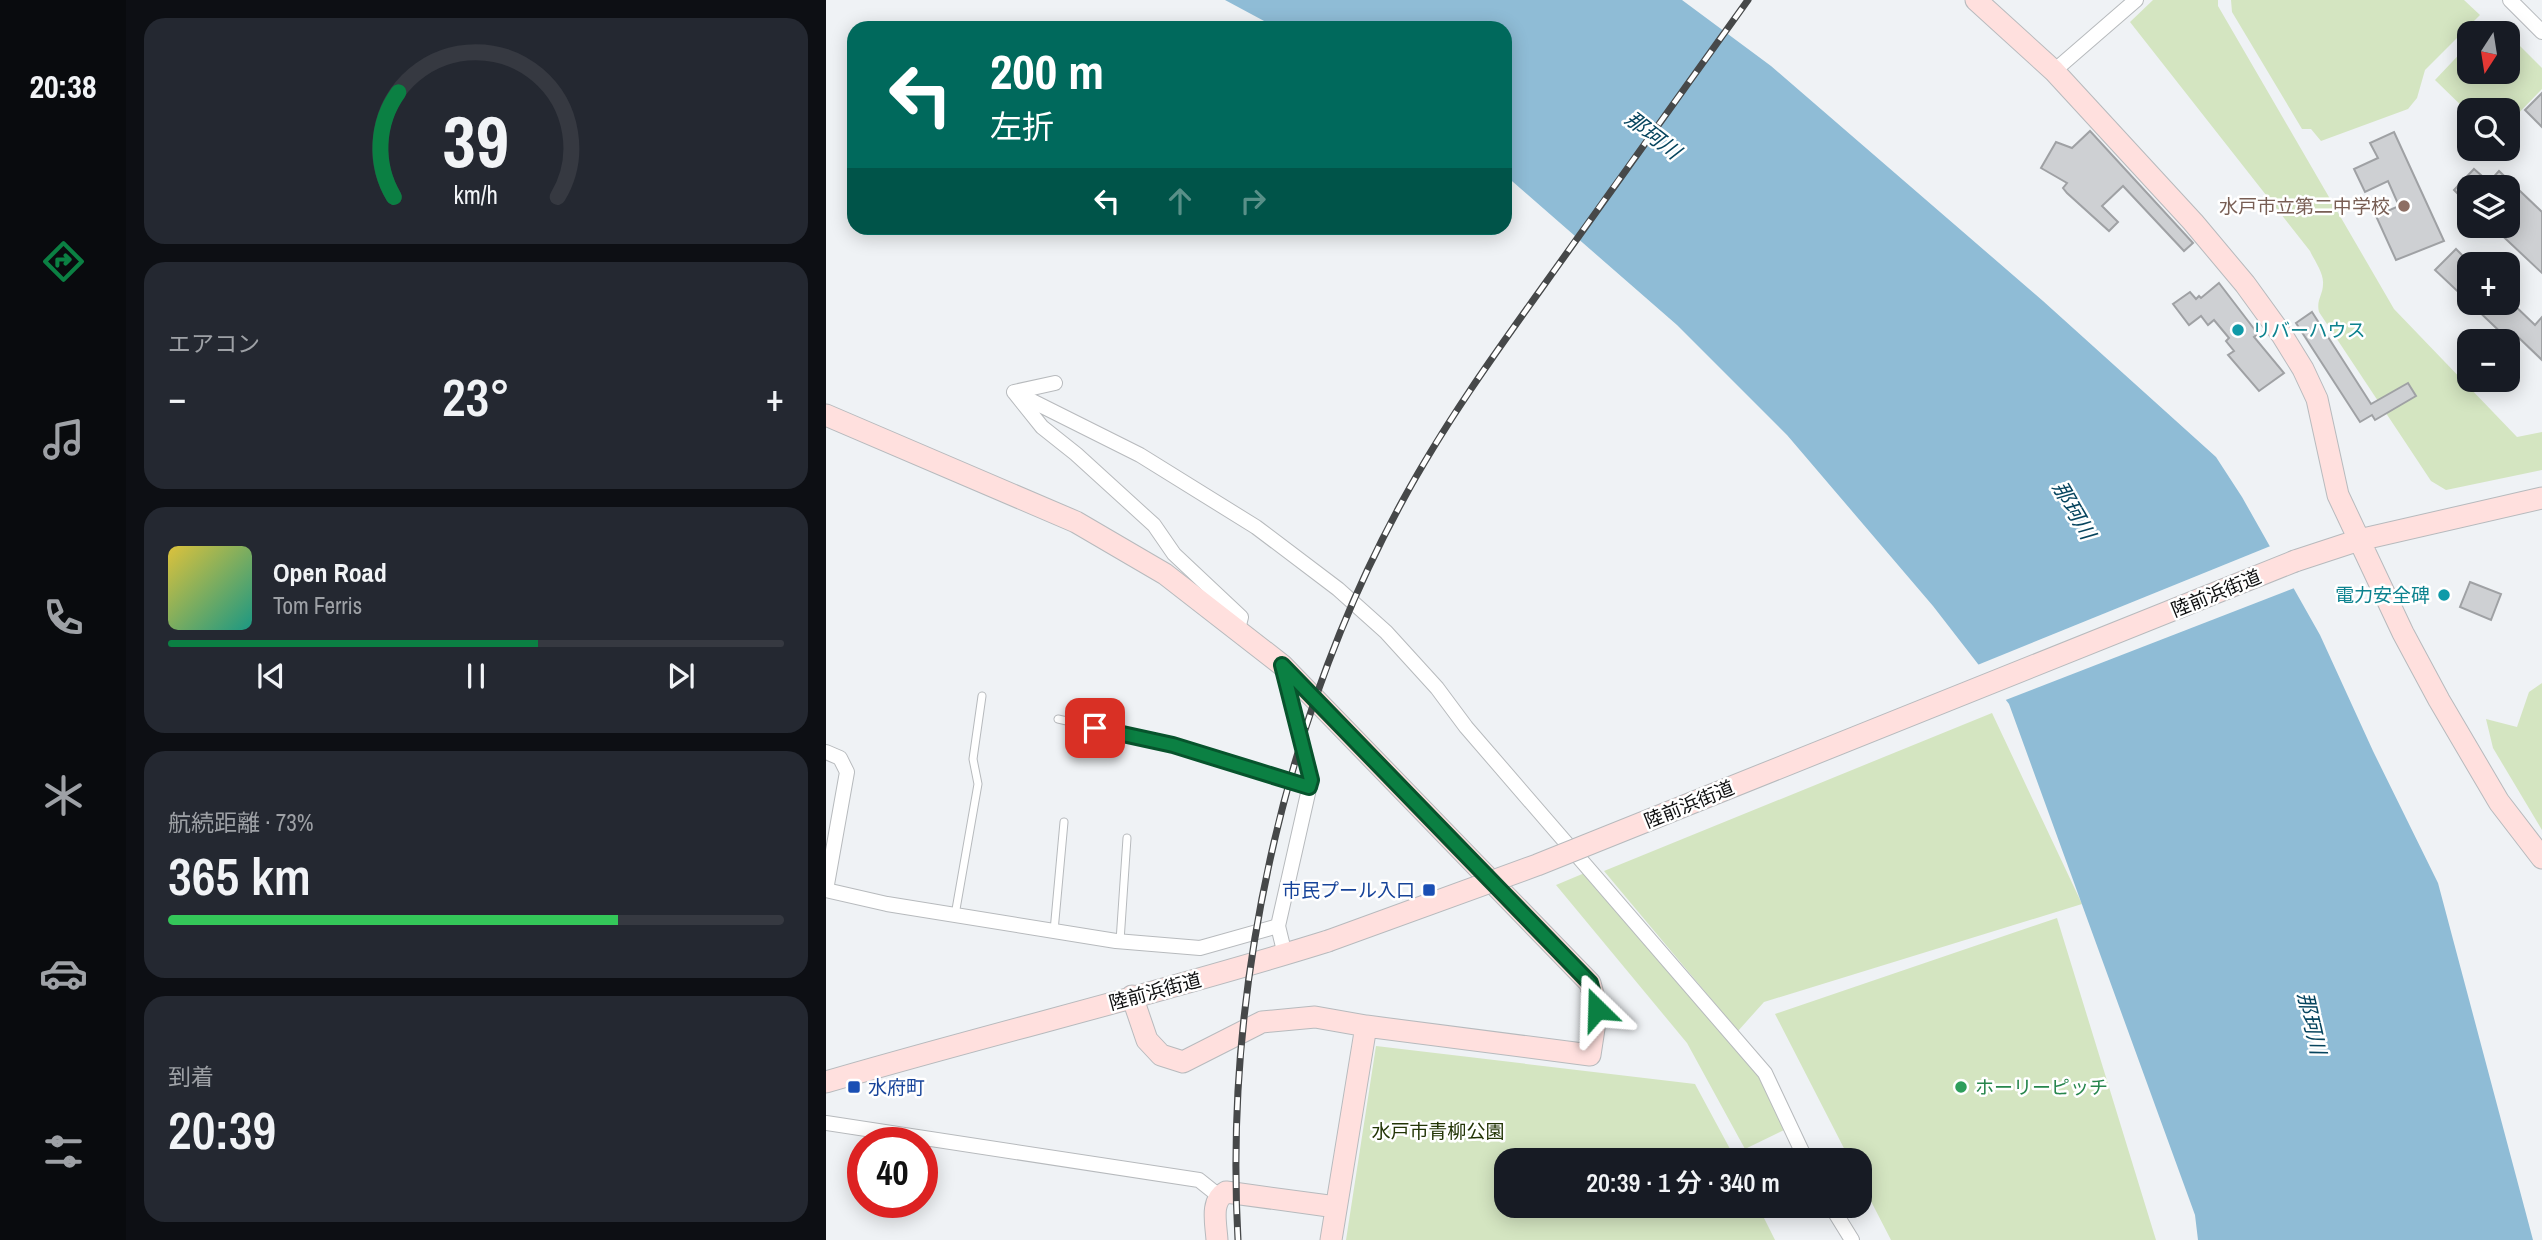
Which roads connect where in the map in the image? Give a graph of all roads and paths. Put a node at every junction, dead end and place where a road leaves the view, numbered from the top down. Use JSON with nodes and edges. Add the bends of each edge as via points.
{"nodes":[{"id":1,"x":1976,"y":0,"type":"edge"},
{"id":2,"x":2510,"y":0,"type":"edge"},
{"id":3,"x":2132,"y":4,"type":"edge"},
{"id":4,"x":2542,"y":32,"type":"edge"},
{"id":5,"x":2054,"y":71,"type":"junction"},
{"id":6,"x":1055,"y":383,"type":"dead end"},
{"id":7,"x":1014,"y":392,"type":"junction"},
{"id":8,"x":826,"y":415,"type":"edge"},
{"id":9,"x":2542,"y":498,"type":"edge"},
{"id":10,"x":2359,"y":540,"type":"junction"},
{"id":11,"x":1238,"y":629,"type":"junction"},
{"id":12,"x":1282,"y":665,"type":"junction"},
{"id":13,"x":982,"y":696,"type":"dead end"},
{"id":14,"x":1058,"y":719,"type":"dead end"},
{"id":15,"x":826,"y":752,"type":"edge"},
{"id":16,"x":1309,"y":787,"type":"junction"},
{"id":17,"x":1064,"y":822,"type":"dead end"},
{"id":18,"x":1128,"y":838,"type":"dead end"},
{"id":19,"x":2542,"y":858,"type":"edge"},
{"id":20,"x":955,"y":915,"type":"junction"},
{"id":21,"x":1278,"y":926,"type":"junction"},
{"id":22,"x":1054,"y":931,"type":"junction"},
{"id":23,"x":1120,"y":941,"type":"junction"},
{"id":24,"x":1285,"y":955,"type":"junction"},
{"id":25,"x":1132,"y":996,"type":"junction"},
{"id":26,"x":1366,"y":1026,"type":"junction"},
{"id":27,"x":826,"y":1082,"type":"edge"},
{"id":28,"x":826,"y":1123,"type":"edge"},
{"id":29,"x":1800,"y":1148,"type":"edge"},
{"id":30,"x":1219,"y":1196,"type":"junction"},
{"id":31,"x":1336,"y":1207,"type":"junction"},
{"id":32,"x":1838,"y":1218,"type":"edge"},
{"id":33,"x":1217,"y":1240,"type":"edge"},
{"id":34,"x":1331,"y":1240,"type":"edge"},
{"id":35,"x":1852,"y":1240,"type":"edge"}],
"edges":[{"from":1,"to":5,"type":"street"},
{"from":2,"to":4,"type":"street"},
{"from":3,"to":5,"type":"street"},
{"from":5,"to":10,"type":"street","via":[[2193,222],[2289,346],[2317,398],[2338,495]]},
{"from":6,"to":7,"type":"street"},
{"from":7,"to":11,"type":"street","via":[[1042,427],[1154,526],[1174,554],[1241,617]]},
{"from":7,"to":29,"type":"street","via":[[1189,484],[1338,589],[1386,632],[1765,1073]]},
{"from":8,"to":11,"type":"street","via":[[1076,523],[1165,574]]},
{"from":9,"to":10,"type":"street","name":"陸前浜街道"},
{"from":10,"to":19,"type":"street","via":[[2439,700],[2498,802]]},
{"from":10,"to":24,"type":"street","name":"陸前浜街道","bridge":true,"via":[[2295,561],[1536,865]]},
{"from":11,"to":12,"type":"street"},
{"from":12,"to":16,"type":"street"},
{"from":12,"to":26,"type":"street","via":[[1590,983],[1597,1009],[1590,1055]]},
{"from":13,"to":20,"type":"lane","via":[[973,759],[978,784]]},
{"from":14,"to":16,"type":"lane","via":[[1173,745]]},
{"from":15,"to":20,"type":"street","via":[[840,758],[846,772],[826,890]]},
{"from":16,"to":21,"type":"street"},
{"from":17,"to":22,"type":"lane"},
{"from":18,"to":23,"type":"lane"},
{"from":20,"to":22,"type":"street"},
{"from":21,"to":23,"type":"street","via":[[1200,948]]},
{"from":21,"to":24,"type":"street"},
{"from":22,"to":23,"type":"street"},
{"from":24,"to":25,"type":"street","name":"陸前浜街道"},
{"from":25,"to":26,"type":"street","via":[[1147,1040],[1161,1055],[1184,1062],[1262,1022],[1315,1017]]},
{"from":25,"to":27,"type":"street","name":"陸前浜街道"},
{"from":26,"to":31,"type":"street"},
{"from":28,"to":30,"type":"street","via":[[1199,1181]]},
{"from":30,"to":31,"type":"street","via":[[1226,1192]]},
{"from":30,"to":33,"type":"street"},
{"from":31,"to":34,"type":"street"},
{"from":32,"to":35,"type":"street"}]}
